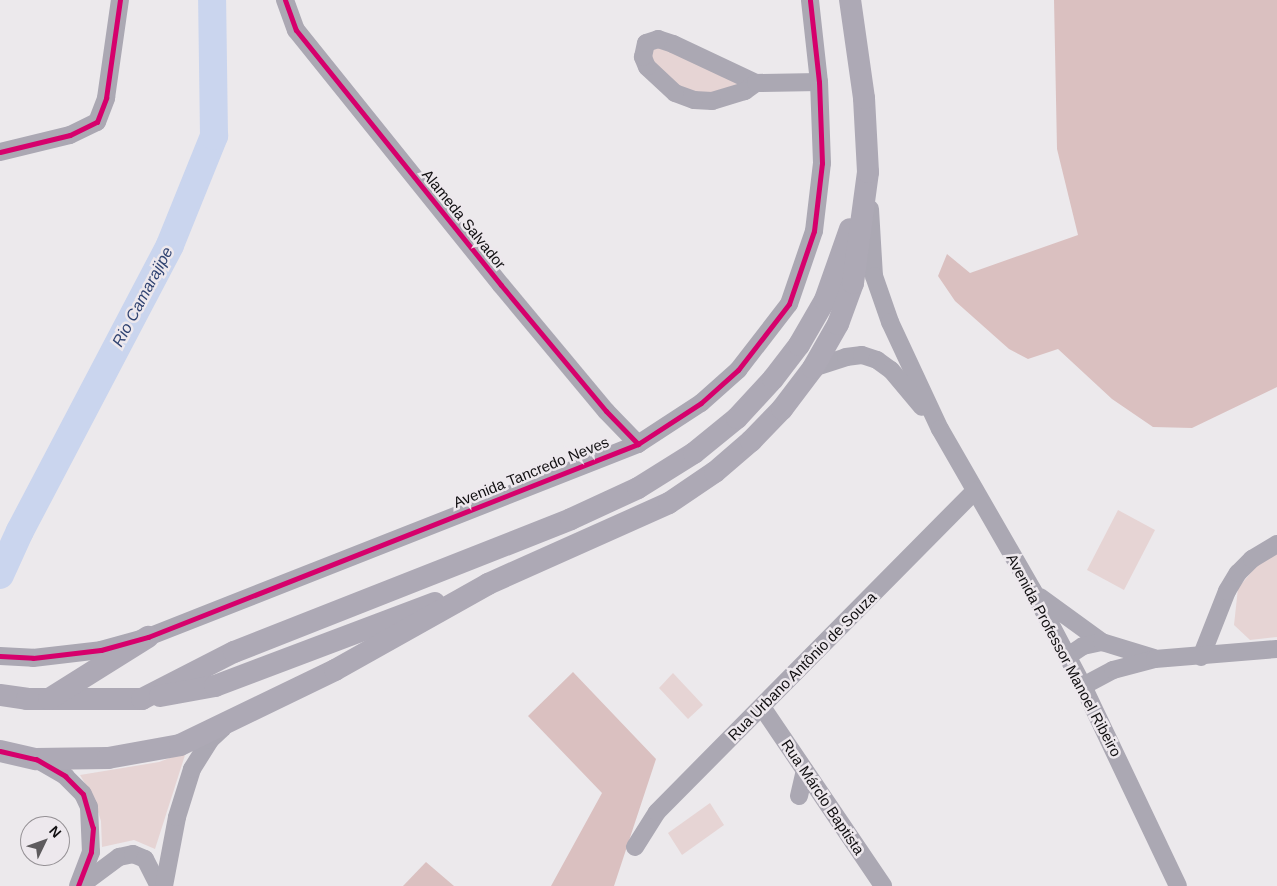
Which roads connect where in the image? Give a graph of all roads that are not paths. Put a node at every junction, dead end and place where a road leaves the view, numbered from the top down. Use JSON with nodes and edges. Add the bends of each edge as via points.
{"nodes":[{"id":1,"x":120,"y":0,"type":"edge"},
{"id":2,"x":285,"y":0,"type":"edge"},
{"id":3,"x":810,"y":0,"type":"edge"},
{"id":4,"x":850,"y":0,"type":"edge"},
{"id":5,"x":819,"y":82,"type":"junction"},
{"id":6,"x":756,"y":83,"type":"junction"},
{"id":7,"x":0,"y":152,"type":"edge"},
{"id":8,"x":868,"y":172,"type":"junction"},
{"id":9,"x":813,"y":368,"type":"junction"},
{"id":10,"x":940,"y":428,"type":"junction"},
{"id":11,"x":638,"y":444,"type":"junction"},
{"id":12,"x":975,"y":491,"type":"junction"},
{"id":13,"x":1277,"y":544,"type":"edge"},
{"id":14,"x":488,"y":584,"type":"junction"},
{"id":15,"x":1033,"y":590,"type":"junction"},
{"id":16,"x":148,"y":637,"type":"junction"},
{"id":17,"x":1102,"y":642,"type":"junction"},
{"id":18,"x":1277,"y":649,"type":"edge"},
{"id":19,"x":0,"y":656,"type":"edge"},
{"id":20,"x":1068,"y":656,"type":"junction"},
{"id":21,"x":1201,"y":657,"type":"junction"},
{"id":22,"x":1154,"y":659,"type":"junction"},
{"id":23,"x":1084,"y":686,"type":"junction"},
{"id":24,"x":0,"y":695,"type":"edge"},
{"id":25,"x":37,"y":699,"type":"junction"},
{"id":26,"x":142,"y":699,"type":"junction"},
{"id":27,"x":762,"y":707,"type":"junction"},
{"id":28,"x":228,"y":723,"type":"junction"},
{"id":29,"x":0,"y":751,"type":"edge"},
{"id":30,"x":29,"y":758,"type":"junction"},
{"id":31,"x":805,"y":771,"type":"junction"},
{"id":32,"x":799,"y":796,"type":"dead end"},
{"id":33,"x":635,"y":847,"type":"dead end"},
{"id":34,"x":79,"y":886,"type":"edge"},
{"id":35,"x":159,"y":886,"type":"edge"},
{"id":36,"x":164,"y":886,"type":"edge"},
{"id":37,"x":883,"y":886,"type":"edge"},
{"id":38,"x":1178,"y":886,"type":"edge"}],
"edges":[{"from":1,"to":7,"type":"street","via":[[106,98],[97,122],[70,135]]},
{"from":2,"to":11,"type":"street","name":"Alameda Salvador","via":[[296,30],[606,412]]},
{"from":3,"to":5,"type":"street","name":"Avenida Tancredo Neves"},
{"from":4,"to":8,"type":"main road","via":[[864,98]]},
{"from":5,"to":6,"type":"street"},
{"from":5,"to":11,"type":"street","name":"Avenida Tancredo Neves","via":[[820,200],[814,231],[789,304],[738,370],[701,403]]},
{"from":6,"to":6,"type":"street","via":[[658,39],[646,43],[642,50],[646,67],[659,81],[675,93],[694,100],[719,100]]},
{"from":8,"to":9,"type":"main road","via":[[853,283],[838,324]]},
{"from":8,"to":10,"type":"street","name":"Avenida Professor Manoel Ribeiro","via":[[878,295]]},
{"from":8,"to":26,"type":"main road","via":[[825,300],[799,345],[737,418],[694,453],[638,488],[571,520],[298,625],[234,652]]},
{"from":9,"to":10,"type":"street","name":"Avenida Professor Manoel Ribeiro","via":[[846,357],[862,355],[877,360],[891,370]]},
{"from":9,"to":14,"type":"main road","via":[[782,409],[751,441],[715,472],[669,503]]},
{"from":10,"to":12,"type":"street","name":"Avenida Professor Manoel Ribeiro"},
{"from":11,"to":16,"type":"street","name":"Avenida Tancredo Neves"},
{"from":12,"to":15,"type":"street","name":"Avenida Professor Manoel Ribeiro"},
{"from":12,"to":27,"type":"street","name":"Rua Urbano Antônio de Souza"},
{"from":13,"to":21,"type":"street","via":[[1252,559],[1238,573],[1227,591]]},
{"from":14,"to":26,"type":"main road","via":[[215,686]]},
{"from":14,"to":28,"type":"main road","via":[[335,670]]},
{"from":15,"to":17,"type":"street","via":[[1064,617]]},
{"from":15,"to":20,"type":"street","name":"Avenida Professor Manoel Ribeiro"},
{"from":16,"to":19,"type":"street","name":"Avenida Tancredo Neves","via":[[102,650],[33,658]]},
{"from":16,"to":25,"type":"main road"},
{"from":17,"to":20,"type":"street","via":[[1083,646]]},
{"from":17,"to":22,"type":"street"},
{"from":18,"to":21,"type":"street"},
{"from":20,"to":23,"type":"street","name":"Avenida Professor Manoel Ribeiro"},
{"from":21,"to":22,"type":"street"},
{"from":22,"to":23,"type":"street","via":[[1113,670]]},
{"from":23,"to":38,"type":"street","name":"Avenida Professor Manoel Ribeiro"},
{"from":24,"to":25,"type":"main road"},
{"from":25,"to":26,"type":"main road"},
{"from":27,"to":31,"type":"street","name":"Rua Márclo Baptista"},
{"from":27,"to":33,"type":"street","name":"Rua Urbano Antônio de Souza","via":[[657,812]]},
{"from":28,"to":30,"type":"main road","via":[[173,746],[108,758]]},
{"from":28,"to":36,"type":"street","via":[[210,740],[192,769],[177,817]]},
{"from":29,"to":30,"type":"main road"},
{"from":30,"to":34,"type":"street","via":[[65,776],[89,807],[91,852]]},
{"from":31,"to":32,"type":"street"},
{"from":31,"to":37,"type":"street","name":"Rua Márclo Baptista"},
{"from":34,"to":35,"type":"street","via":[[119,856],[133,854],[145,859]]}]}
